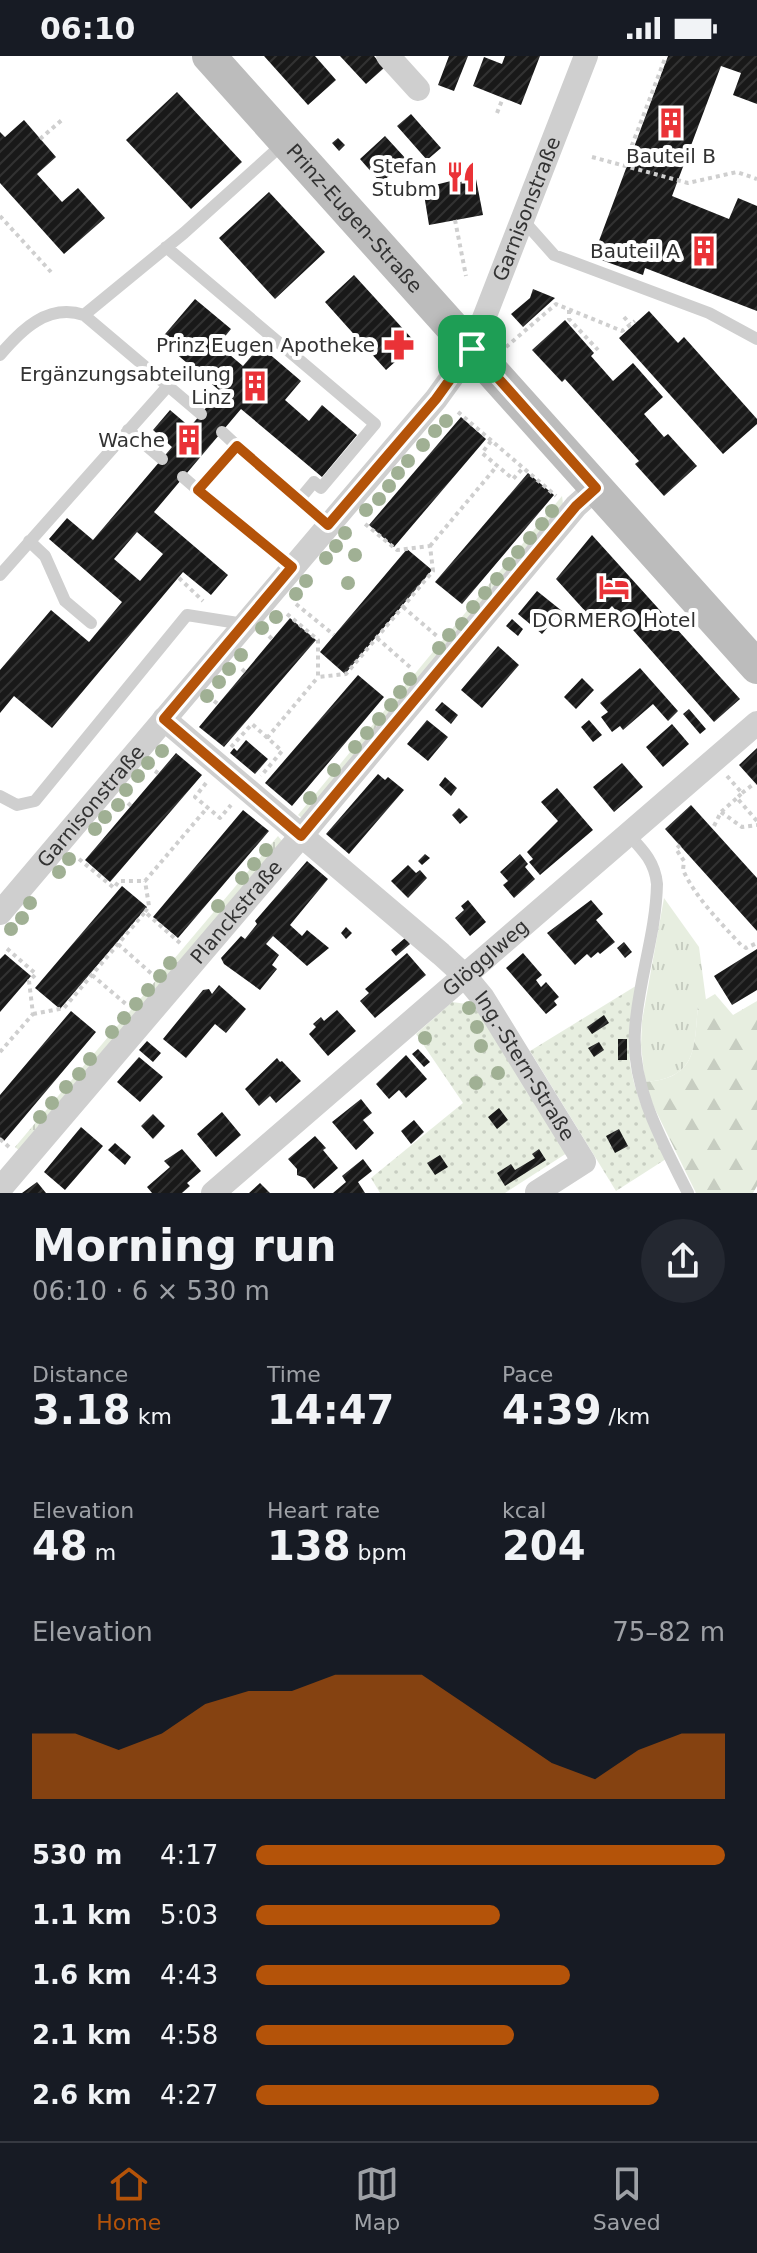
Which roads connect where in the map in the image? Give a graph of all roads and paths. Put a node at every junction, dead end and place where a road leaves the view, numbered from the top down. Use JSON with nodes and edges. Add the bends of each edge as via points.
{"nodes":[{"id":1,"x":209,"y":56,"type":"edge"},
{"id":2,"x":388,"y":56,"type":"edge"},
{"id":3,"x":586,"y":56,"type":"edge"},
{"id":4,"x":666,"y":56,"type":"edge"},
{"id":5,"x":418,"y":89,"type":"dead end"},
{"id":6,"x":503,"y":98,"type":"dead end"},
{"id":7,"x":497,"y":113,"type":"dead end"},
{"id":8,"x":63,"y":119,"type":"dead end"},
{"id":9,"x":40,"y":139,"type":"dead end"},
{"id":10,"x":286,"y":142,"type":"junction"},
{"id":11,"x":592,"y":157,"type":"dead end"},
{"id":12,"x":626,"y":161,"type":"dead end"},
{"id":13,"x":757,"y":179,"type":"edge"},
{"id":14,"x":0,"y":216,"type":"edge"},
{"id":15,"x":522,"y":219,"type":"junction"},
{"id":16,"x":455,"y":220,"type":"dead end"},
{"id":17,"x":166,"y":247,"type":"junction"},
{"id":18,"x":51,"y":272,"type":"dead end"},
{"id":19,"x":466,"y":276,"type":"dead end"},
{"id":20,"x":569,"y":310,"type":"junction"},
{"id":21,"x":84,"y":315,"type":"junction"},
{"id":22,"x":624,"y":317,"type":"dead end"},
{"id":23,"x":757,"y":339,"type":"edge"},
{"id":24,"x":488,"y":349,"type":"junction"},
{"id":25,"x":598,"y":350,"type":"dead end"},
{"id":26,"x":0,"y":355,"type":"edge"},
{"id":27,"x":168,"y":386,"type":"junction"},
{"id":28,"x":458,"y":412,"type":"dead end"},
{"id":29,"x":201,"y":414,"type":"dead end"},
{"id":30,"x":128,"y":430,"type":"junction"},
{"id":31,"x":222,"y":432,"type":"dead end"},
{"id":32,"x":491,"y":441,"type":"junction"},
{"id":33,"x":237,"y":446,"type":"junction"},
{"id":34,"x":162,"y":459,"type":"dead end"},
{"id":35,"x":497,"y":466,"type":"junction"},
{"id":36,"x":523,"y":468,"type":"junction"},
{"id":37,"x":183,"y":477,"type":"dead end"},
{"id":38,"x":596,"y":488,"type":"junction"},
{"id":39,"x":198,"y":490,"type":"junction"},
{"id":40,"x":556,"y":496,"type":"dead end"},
{"id":41,"x":299,"y":500,"type":"junction"},
{"id":42,"x":364,"y":523,"type":"dead end"},
{"id":43,"x":328,"y":525,"type":"junction"},
{"id":44,"x":29,"y":541,"type":"junction"},
{"id":45,"x":430,"y":546,"type":"junction"},
{"id":46,"x":292,"y":567,"type":"junction"},
{"id":47,"x":0,"y":575,"type":"edge"},
{"id":48,"x":179,"y":578,"type":"dead end"},
{"id":49,"x":296,"y":604,"type":"dead end"},
{"id":50,"x":403,"y":607,"type":"junction"},
{"id":51,"x":287,"y":614,"type":"dead end"},
{"id":52,"x":210,"y":619,"type":"junction"},
{"id":53,"x":91,"y":623,"type":"dead end"},
{"id":54,"x":244,"y":624,"type":"junction"},
{"id":55,"x":334,"y":635,"type":"dead end"},
{"id":56,"x":438,"y":637,"type":"dead end"},
{"id":57,"x":377,"y":638,"type":"junction"},
{"id":58,"x":757,"y":667,"type":"edge"},
{"id":59,"x":411,"y":668,"type":"dead end"},
{"id":60,"x":318,"y":677,"type":"junction"},
{"id":61,"x":164,"y":719,"type":"junction"},
{"id":62,"x":757,"y":723,"type":"edge"},
{"id":63,"x":267,"y":738,"type":"junction"},
{"id":64,"x":226,"y":752,"type":"dead end"},
{"id":65,"x":722,"y":770,"type":"dead end"},
{"id":66,"x":211,"y":779,"type":"dead end"},
{"id":67,"x":258,"y":779,"type":"dead end"},
{"id":68,"x":755,"y":783,"type":"dead end"},
{"id":69,"x":742,"y":793,"type":"junction"},
{"id":70,"x":0,"y":796,"type":"edge"},
{"id":71,"x":737,"y":798,"type":"junction"},
{"id":72,"x":235,"y":800,"type":"dead end"},
{"id":73,"x":207,"y":808,"type":"junction"},
{"id":74,"x":721,"y":812,"type":"junction"},
{"id":75,"x":757,"y":823,"type":"edge"},
{"id":76,"x":714,"y":826,"type":"dead end"},
{"id":77,"x":628,"y":834,"type":"junction"},
{"id":78,"x":301,"y":836,"type":"junction"},
{"id":79,"x":680,"y":845,"type":"dead end"},
{"id":80,"x":79,"y":859,"type":"dead end"},
{"id":81,"x":145,"y":881,"type":"junction"},
{"id":82,"x":145,"y":912,"type":"junction"},
{"id":83,"x":0,"y":913,"type":"edge"},
{"id":84,"x":180,"y":943,"type":"dead end"},
{"id":85,"x":757,"y":943,"type":"edge"},
{"id":86,"x":116,"y":945,"type":"junction"},
{"id":87,"x":4,"y":946,"type":"dead end"},
{"id":88,"x":92,"y":975,"type":"junction"},
{"id":89,"x":153,"y":975,"type":"dead end"},
{"id":90,"x":464,"y":975,"type":"junction"},
{"id":91,"x":127,"y":1005,"type":"dead end"},
{"id":92,"x":33,"y":1014,"type":"junction"},
{"id":93,"x":0,"y":1052,"type":"edge"},
{"id":94,"x":0,"y":1139,"type":"edge"},
{"id":95,"x":9,"y":1147,"type":"dead end"},
{"id":96,"x":0,"y":1189,"type":"edge"},
{"id":97,"x":537,"y":1192,"type":"edge"},
{"id":98,"x":213,"y":1193,"type":"edge"},
{"id":99,"x":688,"y":1193,"type":"edge"}],
"edges":[{"from":1,"to":10,"type":"main road","name":"Prinz-Eugen-Straße"},
{"from":2,"to":5,"type":"street"},
{"from":3,"to":15,"type":"street","name":"Garnisonstraße"},
{"from":4,"to":12,"type":"path"},
{"from":6,"to":7,"type":"path"},
{"from":8,"to":9,"type":"path"},
{"from":10,"to":17,"type":"lane"},
{"from":10,"to":24,"type":"main road","name":"Prinz-Eugen-Straße"},
{"from":11,"to":13,"type":"path","via":[[688,183],[737,172]]},
{"from":14,"to":18,"type":"path"},
{"from":15,"to":23,"type":"lane","via":[[554,255],[709,313]]},
{"from":15,"to":24,"type":"street","name":"Garnisonstraße"},
{"from":16,"to":19,"type":"path"},
{"from":17,"to":21,"type":"lane"},
{"from":17,"to":41,"type":"lane","via":[[375,424],[321,488],[314,482]]},
{"from":20,"to":22,"type":"path","via":[[622,331],[632,322]]},
{"from":20,"to":24,"type":"path","via":[[556,304]]},
{"from":20,"to":25,"type":"path","via":[[569,319]]},
{"from":21,"to":26,"type":"lane","via":[[64,311],[39,319]]},
{"from":21,"to":27,"type":"lane"},
{"from":24,"to":38,"type":"main road","name":"Prinz-Eugen-Straße"},
{"from":24,"to":43,"type":"street","name":"Garnisonstraße","via":[[436,399]]},
{"from":27,"to":29,"type":"lane"},
{"from":27,"to":30,"type":"lane"},
{"from":28,"to":32,"type":"path"},
{"from":30,"to":34,"type":"lane"},
{"from":30,"to":44,"type":"lane"},
{"from":31,"to":33,"type":"lane"},
{"from":32,"to":35,"type":"path","via":[[482,453]]},
{"from":32,"to":36,"type":"path"},
{"from":33,"to":39,"type":"lane"},
{"from":33,"to":41,"type":"lane"},
{"from":35,"to":36,"type":"path","via":[[513,479]]},
{"from":35,"to":45,"type":"path"},
{"from":36,"to":40,"type":"path"},
{"from":37,"to":39,"type":"lane"},
{"from":38,"to":58,"type":"main road","name":"Prinz-Eugen-Straße"},
{"from":38,"to":78,"type":"street","name":"Planckstraße"},
{"from":39,"to":46,"type":"lane"},
{"from":41,"to":43,"type":"lane"},
{"from":42,"to":45,"type":"path","via":[[397,550]]},
{"from":43,"to":46,"type":"street","name":"Garnisonstraße"},
{"from":44,"to":47,"type":"lane"},
{"from":44,"to":53,"type":"lane","via":[[45,556],[65,601]]},
{"from":45,"to":50,"type":"path","via":[[433,571]]},
{"from":46,"to":54,"type":"street","name":"Garnisonstraße"},
{"from":48,"to":52,"type":"path","via":[[201,598]]},
{"from":49,"to":55,"type":"path"},
{"from":50,"to":56,"type":"path"},
{"from":50,"to":57,"type":"path"},
{"from":51,"to":60,"type":"path","via":[[318,640]]},
{"from":52,"to":54,"type":"lane"},
{"from":52,"to":70,"type":"lane","via":[[187,615],[35,801],[17,805]]},
{"from":54,"to":61,"type":"street","name":"Garnisonstraße"},
{"from":57,"to":59,"type":"path"},
{"from":57,"to":60,"type":"path","via":[[346,674]]},
{"from":60,"to":63,"type":"path"},
{"from":61,"to":78,"type":"street","name":"Ing.-Stern-Straße"},
{"from":61,"to":83,"type":"street","name":"Garnisonstraße"},
{"from":62,"to":77,"type":"street","name":"Glögglweg"},
{"from":63,"to":64,"type":"path","via":[[252,724]]},
{"from":63,"to":67,"type":"path","via":[[282,751]]},
{"from":65,"to":69,"type":"path"},
{"from":66,"to":73,"type":"path","via":[[195,797]]},
{"from":68,"to":69,"type":"path"},
{"from":69,"to":71,"type":"path"},
{"from":71,"to":74,"type":"path"},
{"from":71,"to":75,"type":"path"},
{"from":72,"to":73,"type":"path","via":[[220,818]]},
{"from":73,"to":81,"type":"path"},
{"from":74,"to":75,"type":"path","via":[[742,827]]},
{"from":74,"to":76,"type":"path"},
{"from":77,"to":90,"type":"street","name":"Glögglweg"},
{"from":77,"to":99,"type":"lane","via":[[653,864],[657,884],[635,1022],[638,1076]]},
{"from":78,"to":90,"type":"street","name":"Ing.-Stern-Straße"},
{"from":78,"to":96,"type":"street","name":"Planckstraße"},
{"from":79,"to":85,"type":"path","via":[[676,849],[683,870],[698,897],[741,945]]},
{"from":80,"to":81,"type":"path","via":[[114,888],[119,881]]},
{"from":81,"to":82,"type":"path"},
{"from":82,"to":84,"type":"path"},
{"from":82,"to":86,"type":"path"},
{"from":86,"to":88,"type":"path"},
{"from":86,"to":89,"type":"path"},
{"from":87,"to":92,"type":"path","via":[[36,974],[29,981]]},
{"from":88,"to":91,"type":"path"},
{"from":88,"to":92,"type":"path","via":[[64,1008]]},
{"from":90,"to":97,"type":"street","name":"Ing.-Stern-Straße","via":[[584,1162]]},
{"from":90,"to":98,"type":"street","name":"Glögglweg"},
{"from":92,"to":93,"type":"path"},
{"from":94,"to":95,"type":"path"}]}
